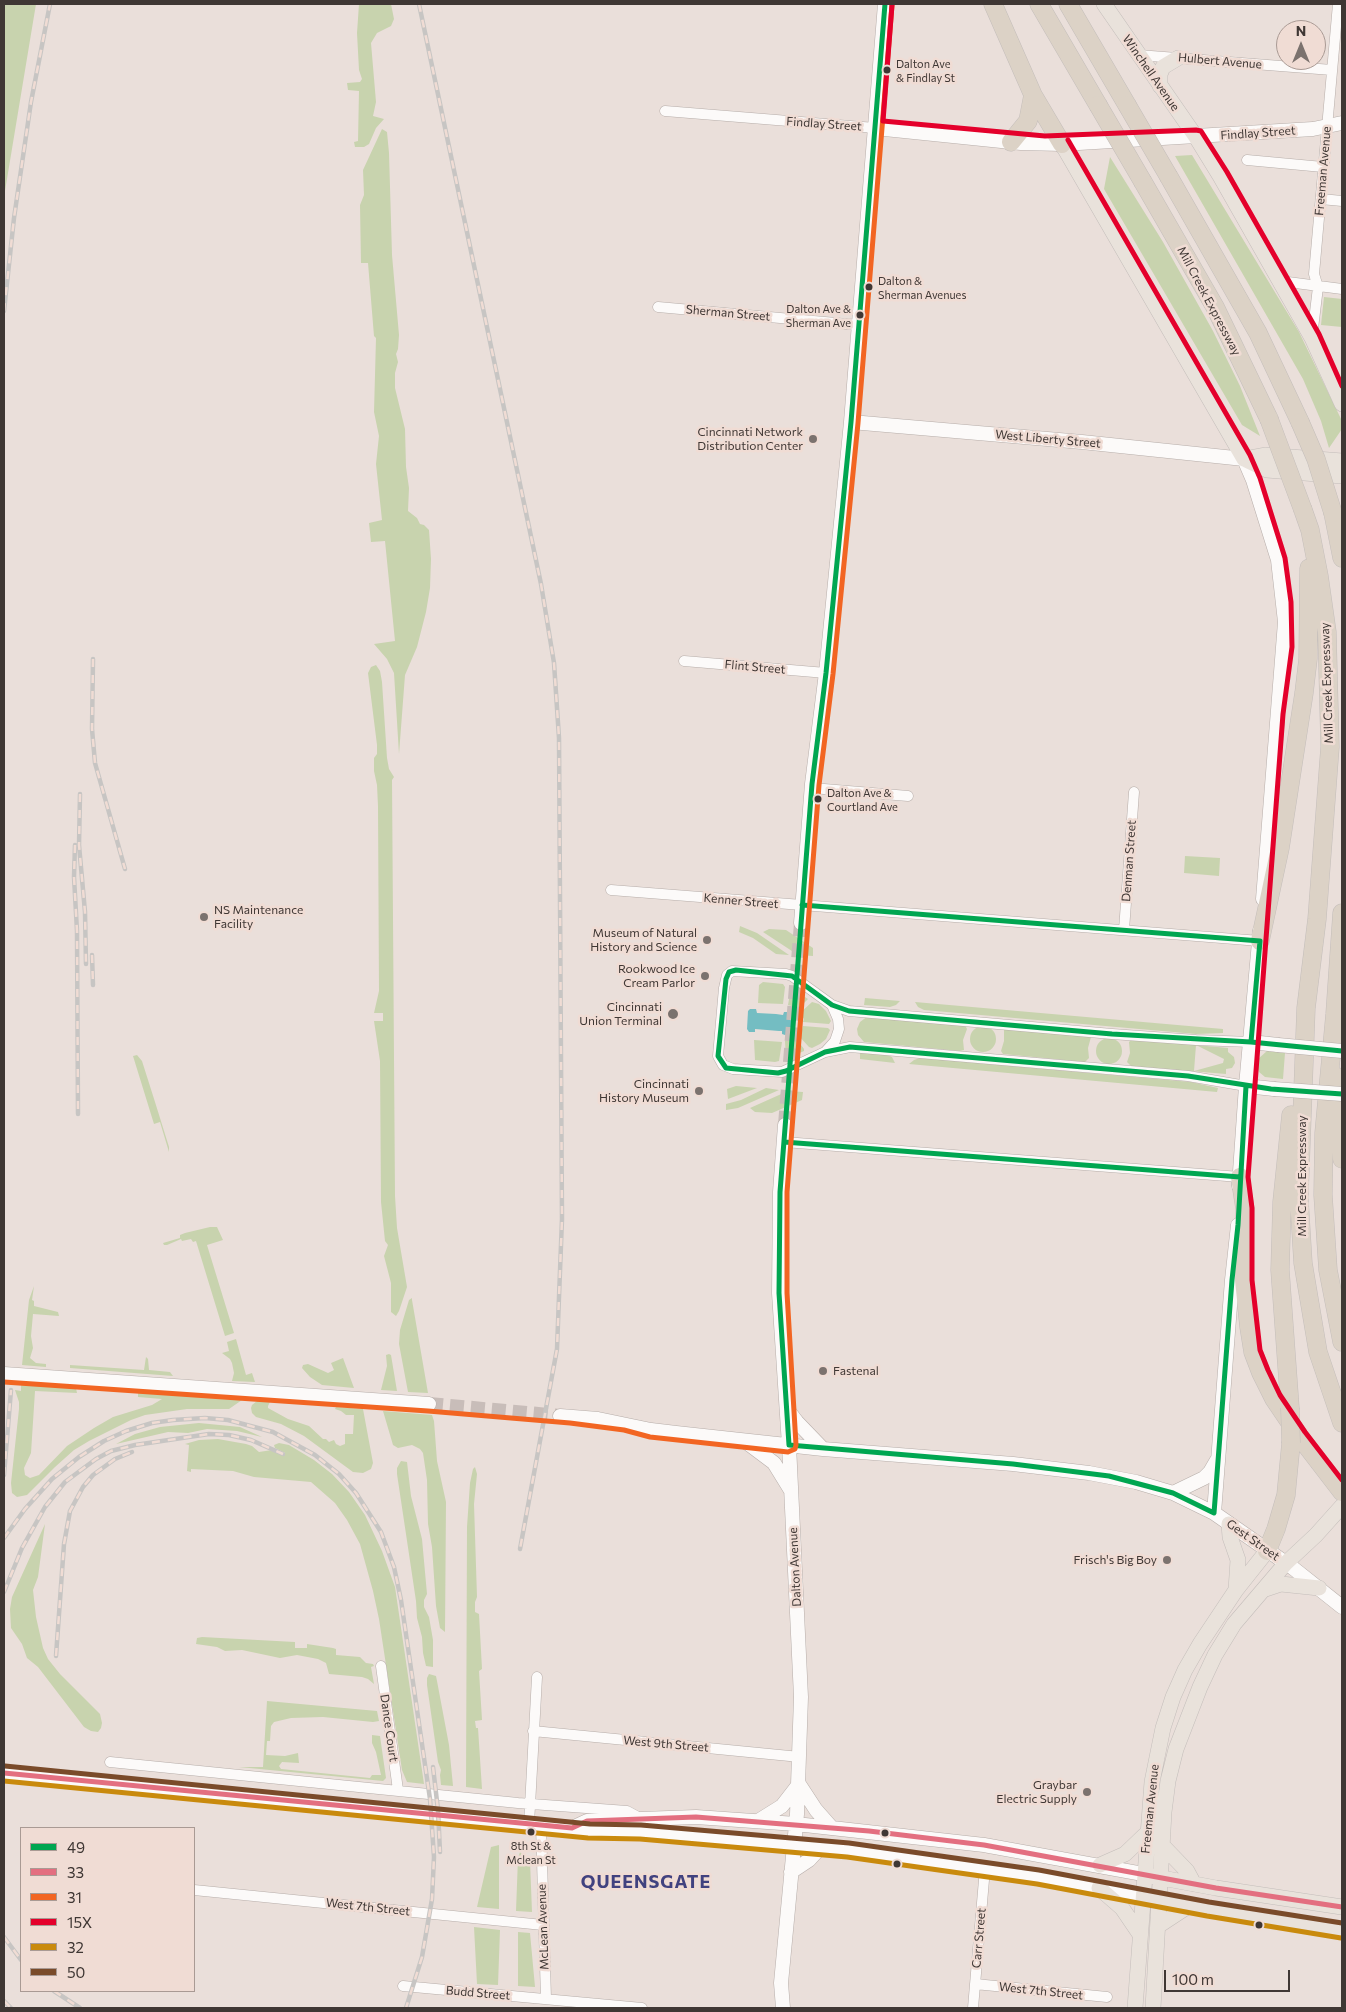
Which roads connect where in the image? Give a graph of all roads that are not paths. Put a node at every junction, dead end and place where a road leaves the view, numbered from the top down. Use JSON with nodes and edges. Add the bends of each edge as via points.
{"nodes":[{"id":1,"x":885,"y":4,"type":"edge"},
{"id":2,"x":993,"y":4,"type":"edge"},
{"id":3,"x":1039,"y":4,"type":"edge"},
{"id":4,"x":1068,"y":4,"type":"edge"},
{"id":5,"x":1104,"y":4,"type":"edge"},
{"id":6,"x":1338,"y":4,"type":"edge"},
{"id":7,"x":1138,"y":55,"type":"junction"},
{"id":8,"x":1178,"y":58,"type":"junction"},
{"id":9,"x":1332,"y":70,"type":"junction"},
{"id":10,"x":1160,"y":86,"type":"junction"},
{"id":11,"x":1033,"y":95,"type":"junction"},
{"id":12,"x":665,"y":111,"type":"dead end"},
{"id":13,"x":1342,"y":123,"type":"edge"},
{"id":14,"x":1327,"y":126,"type":"junction"},
{"id":15,"x":875,"y":128,"type":"junction"},
{"id":16,"x":1196,"y":137,"type":"junction"},
{"id":17,"x":1011,"y":142,"type":"junction"},
{"id":18,"x":1062,"y":144,"type":"junction"},
{"id":19,"x":1247,"y":160,"type":"dead end"},
{"id":20,"x":1324,"y":167,"type":"junction"},
{"id":21,"x":1321,"y":200,"type":"junction"},
{"id":22,"x":1342,"y":201,"type":"edge"},
{"id":23,"x":1280,"y":281,"type":"junction"},
{"id":24,"x":1318,"y":287,"type":"junction"},
{"id":25,"x":1342,"y":289,"type":"edge"},
{"id":26,"x":658,"y":307,"type":"dead end"},
{"id":27,"x":858,"y":325,"type":"junction"},
{"id":28,"x":1312,"y":338,"type":"junction"},
{"id":29,"x":1342,"y":404,"type":"edge"},
{"id":30,"x":851,"y":422,"type":"junction"},
{"id":31,"x":1244,"y":459,"type":"junction"},
{"id":32,"x":1342,"y":461,"type":"edge"},
{"id":33,"x":1342,"y":476,"type":"edge"},
{"id":34,"x":1310,"y":530,"type":"junction"},
{"id":35,"x":1342,"y":558,"type":"edge"},
{"id":36,"x":684,"y":661,"type":"dead end"},
{"id":37,"x":826,"y":672,"type":"junction"},
{"id":38,"x":812,"y":788,"type":"junction"},
{"id":39,"x":1134,"y":792,"type":"dead end"},
{"id":40,"x":908,"y":796,"type":"dead end"},
{"id":41,"x":611,"y":890,"type":"dead end"},
{"id":42,"x":802,"y":905,"type":"junction"},
{"id":43,"x":1342,"y":913,"type":"edge"},
{"id":44,"x":801,"y":923,"type":"tunnel mouth"},
{"id":45,"x":1124,"y":930,"type":"junction"},
{"id":46,"x":1260,"y":941,"type":"junction"},
{"id":47,"x":832,"y":1005,"type":"junction"},
{"id":48,"x":1306,"y":1008,"type":"junction"},
{"id":49,"x":1335,"y":1014,"type":"junction"},
{"id":50,"x":1251,"y":1042,"type":"junction"},
{"id":51,"x":1342,"y":1050,"type":"edge"},
{"id":52,"x":825,"y":1052,"type":"junction"},
{"id":53,"x":1246,"y":1086,"type":"junction"},
{"id":54,"x":1342,"y":1094,"type":"edge"},
{"id":55,"x":785,"y":1125,"type":"tunnel mouth"},
{"id":56,"x":784,"y":1142,"type":"junction"},
{"id":57,"x":1342,"y":1159,"type":"edge"},
{"id":58,"x":1240,"y":1177,"type":"junction"},
{"id":59,"x":1342,"y":1342,"type":"edge"},
{"id":60,"x":4,"y":1374,"type":"edge"},
{"id":61,"x":429,"y":1404,"type":"tunnel mouth"},
{"id":62,"x":787,"y":1409,"type":"junction"},
{"id":63,"x":560,"y":1416,"type":"tunnel mouth"},
{"id":64,"x":1342,"y":1423,"type":"edge"},
{"id":65,"x":743,"y":1440,"type":"junction"},
{"id":66,"x":790,"y":1445,"type":"junction"},
{"id":67,"x":823,"y":1449,"type":"junction"},
{"id":68,"x":1217,"y":1460,"type":"junction"},
{"id":69,"x":791,"y":1491,"type":"junction"},
{"id":70,"x":1342,"y":1492,"type":"edge"},
{"id":71,"x":1173,"y":1493,"type":"junction"},
{"id":72,"x":1342,"y":1506,"type":"edge"},
{"id":73,"x":1214,"y":1513,"type":"junction"},
{"id":74,"x":1229,"y":1524,"type":"junction"},
{"id":75,"x":1267,"y":1551,"type":"junction"},
{"id":76,"x":1286,"y":1563,"type":"junction"},
{"id":77,"x":1319,"y":1588,"type":"junction"},
{"id":78,"x":1236,"y":1590,"type":"junction"},
{"id":79,"x":1262,"y":1590,"type":"junction"},
{"id":80,"x":1342,"y":1607,"type":"edge"},
{"id":81,"x":381,"y":1666,"type":"dead end"},
{"id":82,"x":537,"y":1677,"type":"dead end"},
{"id":83,"x":533,"y":1731,"type":"junction"},
{"id":84,"x":800,"y":1757,"type":"junction"},
{"id":85,"x":110,"y":1762,"type":"dead end"},
{"id":86,"x":4,"y":1773,"type":"edge"},
{"id":87,"x":798,"y":1784,"type":"junction"},
{"id":88,"x":398,"y":1790,"type":"junction"},
{"id":89,"x":529,"y":1804,"type":"junction"},
{"id":90,"x":641,"y":1819,"type":"junction"},
{"id":91,"x":758,"y":1821,"type":"junction"},
{"id":92,"x":535,"y":1824,"type":"junction"},
{"id":93,"x":796,"y":1824,"type":"junction"},
{"id":94,"x":831,"y":1827,"type":"junction"},
{"id":95,"x":572,"y":1828,"type":"junction"},
{"id":96,"x":1147,"y":1833,"type":"junction"},
{"id":97,"x":794,"y":1844,"type":"junction"},
{"id":98,"x":1162,"y":1844,"type":"junction"},
{"id":99,"x":822,"y":1848,"type":"junction"},
{"id":100,"x":1100,"y":1865,"type":"junction"},
{"id":101,"x":984,"y":1868,"type":"junction"},
{"id":102,"x":791,"y":1872,"type":"junction"},
{"id":103,"x":1143,"y":1874,"type":"junction"},
{"id":104,"x":1160,"y":1877,"type":"junction"},
{"id":105,"x":1194,"y":1884,"type":"junction"},
{"id":106,"x":1099,"y":1888,"type":"junction"},
{"id":107,"x":195,"y":1890,"type":"edge"},
{"id":108,"x":1142,"y":1895,"type":"junction"},
{"id":109,"x":1160,"y":1899,"type":"junction"},
{"id":110,"x":1190,"y":1905,"type":"junction"},
{"id":111,"x":1342,"y":1907,"type":"edge"},
{"id":112,"x":543,"y":1925,"type":"junction"},
{"id":113,"x":1158,"y":1926,"type":"junction"},
{"id":114,"x":1342,"y":1931,"type":"edge"},
{"id":115,"x":1139,"y":1933,"type":"junction"},
{"id":116,"x":975,"y":1984,"type":"junction"},
{"id":117,"x":403,"y":1986,"type":"dead end"},
{"id":118,"x":1107,"y":1997,"type":"dead end"},
{"id":119,"x":546,"y":1999,"type":"junction"},
{"id":120,"x":642,"y":2008,"type":"edge"},
{"id":121,"x":783,"y":2008,"type":"edge"},
{"id":122,"x":973,"y":2008,"type":"edge"},
{"id":123,"x":1135,"y":2008,"type":"edge"},
{"id":124,"x":1153,"y":2008,"type":"edge"}],
"edges":[{"from":1,"to":15,"type":"main road"},
{"from":2,"to":11,"type":"highway"},
{"from":3,"to":34,"type":"highway","name":"Mill Creek Expressway","bridge":true,"via":[[1216,307],[1269,419]]},
{"from":4,"to":35,"type":"highway","name":"Mill Creek Expressway","bridge":true,"via":[[1258,333],[1316,459]]},
{"from":5,"to":7,"type":"main road","name":"Winchell Avenue"},
{"from":6,"to":9,"type":"street","name":"Freeman Avenue"},
{"from":7,"to":8,"type":"street","name":"Hulbert Avenue"},
{"from":7,"to":10,"type":"main road","name":"Winchell Avenue"},
{"from":8,"to":9,"type":"street","name":"Hulbert Avenue"},
{"from":8,"to":10,"type":"main road","via":[[1163,67]]},
{"from":9,"to":14,"type":"street","name":"Freeman Avenue"},
{"from":10,"to":16,"type":"main road","name":"Winchell Avenue"},
{"from":11,"to":17,"type":"highway","via":[[1028,121]]},
{"from":11,"to":18,"type":"highway"},
{"from":12,"to":15,"type":"street","name":"Findlay Street"},
{"from":13,"to":14,"type":"main road","name":"Findlay Street"},
{"from":14,"to":16,"type":"main road","name":"Findlay Street"},
{"from":14,"to":20,"type":"street","name":"Freeman Avenue"},
{"from":15,"to":17,"type":"main road","name":"Findlay Street"},
{"from":15,"to":27,"type":"main road"},
{"from":16,"to":18,"type":"main road","name":"Findlay Street"},
{"from":16,"to":23,"type":"main road","name":"Winchell Avenue"},
{"from":17,"to":18,"type":"main road","name":"Findlay Street"},
{"from":18,"to":31,"type":"main road"},
{"from":19,"to":20,"type":"street"},
{"from":20,"to":21,"type":"street","name":"Freeman Avenue"},
{"from":21,"to":22,"type":"street"},
{"from":21,"to":24,"type":"street","name":"Freeman Avenue","via":[[1314,274]]},
{"from":23,"to":24,"type":"street"},
{"from":23,"to":28,"type":"main road","name":"Winchell Avenue"},
{"from":24,"to":25,"type":"street"},
{"from":24,"to":28,"type":"street","name":"Freeman Avenue"},
{"from":26,"to":27,"type":"street","name":"Sherman Street"},
{"from":27,"to":30,"type":"main road"},
{"from":28,"to":29,"type":"main road","name":"Winchell Avenue"},
{"from":30,"to":31,"type":"main road","name":"West Liberty Street"},
{"from":30,"to":37,"type":"main road"},
{"from":31,"to":32,"type":"main road","name":"West Liberty Street","via":[[1265,455]]},
{"from":31,"to":33,"type":"main road","name":"West Liberty Street","via":[[1267,470]]},
{"from":31,"to":46,"type":"main road","via":[[1278,560],[1285,622]]},
{"from":34,"to":46,"type":"highway","via":[[1308,659],[1304,693],[1280,848]]},
{"from":34,"to":48,"type":"highway","name":"Mill Creek Expressway","via":[[1327,632],[1330,747],[1317,919]]},
{"from":36,"to":37,"type":"street","name":"Flint Street"},
{"from":37,"to":38,"type":"main road"},
{"from":38,"to":40,"type":"street"},
{"from":38,"to":42,"type":"main road"},
{"from":39,"to":45,"type":"street","name":"Denman Street"},
{"from":41,"to":42,"type":"street","name":"Kenner Street"},
{"from":42,"to":44,"type":"main road"},
{"from":42,"to":45,"type":"street","name":"Kenner Street"},
{"from":43,"to":49,"type":"highway","name":"Mill Creek Expressway"},
{"from":45,"to":46,"type":"street","name":"Kenner Street"},
{"from":46,"to":50,"type":"main road"},
{"from":47,"to":50,"type":"street","via":[[865,1012],[1112,1034]]},
{"from":47,"to":52,"type":"street","via":[[839,1029]]},
{"from":47,"to":52,"type":"street","via":[[786,974],[736,970],[727,975],[719,1048],[723,1065],[733,1069],[778,1073]]},
{"from":48,"to":64,"type":"highway","name":"Mill Creek Expressway","via":[[1299,1198],[1303,1263],[1318,1352]]},
{"from":48,"to":75,"type":"highway","bridge":true,"via":[[1288,1137],[1280,1252],[1291,1443],[1286,1495]]},
{"from":49,"to":57,"type":"highway"},
{"from":49,"to":59,"type":"highway","name":"Mill Creek Expressway","via":[[1324,1132],[1323,1195],[1328,1270]]},
{"from":50,"to":51,"type":"main road","bridge":true},
{"from":50,"to":53,"type":"main road"},
{"from":52,"to":53,"type":"street","via":[[850,1047],[1188,1076]]},
{"from":53,"to":54,"type":"main road","bridge":true},
{"from":53,"to":58,"type":"main road"},
{"from":55,"to":56,"type":"main road","name":"Dalton Avenue"},
{"from":56,"to":58,"type":"street"},
{"from":56,"to":62,"type":"main road","name":"Dalton Avenue","via":[[778,1243]]},
{"from":58,"to":68,"type":"main road"},
{"from":58,"to":70,"type":"highway","via":[[1245,1209],[1244,1280],[1253,1352],[1274,1399]]},
{"from":60,"to":61,"type":"main road"},
{"from":62,"to":66,"type":"main road","name":"Dalton Avenue"},
{"from":62,"to":67,"type":"main road"},
{"from":63,"to":65,"type":"main road","name":"Gest Street"},
{"from":65,"to":66,"type":"main road","name":"Gest Street"},
{"from":65,"to":69,"type":"main road","via":[[774,1462]]},
{"from":66,"to":67,"type":"main road","name":"Gest Street"},
{"from":66,"to":69,"type":"main road","name":"Dalton Avenue"},
{"from":67,"to":71,"type":"main road","name":"Gest Street","via":[[1090,1473]]},
{"from":68,"to":71,"type":"main road","via":[[1204,1478]]},
{"from":68,"to":73,"type":"main road"},
{"from":69,"to":84,"type":"main road","name":"Dalton Avenue","via":[[801,1697]]},
{"from":71,"to":73,"type":"main road","name":"Gest Street"},
{"from":72,"to":76,"type":"main road"},
{"from":73,"to":74,"type":"main road","name":"Gest Street"},
{"from":74,"to":75,"type":"main road","name":"Gest Street"},
{"from":74,"to":78,"type":"main road","via":[[1238,1560]]},
{"from":75,"to":76,"type":"main road","name":"Gest Street"},
{"from":75,"to":78,"type":"main road","name":"Freeman Avenue"},
{"from":76,"to":77,"type":"main road","name":"Gest Street"},
{"from":76,"to":79,"type":"main road","name":"Freeman Avenue"},
{"from":77,"to":79,"type":"main road","via":[[1281,1584]]},
{"from":77,"to":80,"type":"main road","name":"Gest Street"},
{"from":78,"to":96,"type":"main road","name":"Freeman Avenue","via":[[1200,1644],[1173,1697],[1155,1763]]},
{"from":79,"to":98,"type":"main road","name":"Freeman Avenue","via":[[1234,1624],[1200,1687],[1176,1749],[1168,1782]]},
{"from":81,"to":88,"type":"street","name":"Dance Court"},
{"from":82,"to":83,"type":"street","name":"McLean Avenue"},
{"from":83,"to":84,"type":"street","name":"West 9th Street"},
{"from":83,"to":89,"type":"street","name":"McLean Avenue"},
{"from":84,"to":87,"type":"main road","name":"Dalton Avenue"},
{"from":85,"to":88,"type":"street"},
{"from":86,"to":92,"type":"main road"},
{"from":87,"to":91,"type":"main road","via":[[782,1806]]},
{"from":87,"to":93,"type":"main road","name":"Dalton Avenue"},
{"from":87,"to":94,"type":"main road"},
{"from":88,"to":89,"type":"street"},
{"from":89,"to":90,"type":"street","via":[[627,1811]]},
{"from":89,"to":92,"type":"street","name":"McLean Avenue"},
{"from":90,"to":91,"type":"main road","via":[[696,1817]]},
{"from":90,"to":95,"type":"main road","via":[[587,1820]]},
{"from":91,"to":93,"type":"main road"},
{"from":92,"to":95,"type":"main road"},
{"from":92,"to":112,"type":"street","name":"McLean Avenue"},
{"from":93,"to":94,"type":"main road"},
{"from":93,"to":97,"type":"main road","name":"Dalton Avenue"},
{"from":94,"to":100,"type":"main road","via":[[984,1844]]},
{"from":95,"to":97,"type":"main road"},
{"from":96,"to":100,"type":"main road","via":[[1125,1854]]},
{"from":96,"to":103,"type":"main road","name":"Freeman Avenue"},
{"from":97,"to":99,"type":"main road"},
{"from":97,"to":102,"type":"main road","name":"Dalton Avenue"},
{"from":98,"to":104,"type":"main road","name":"Freeman Avenue"},
{"from":98,"to":105,"type":"main road","via":[[1187,1871]]},
{"from":99,"to":101,"type":"main road"},
{"from":99,"to":102,"type":"main road"},
{"from":100,"to":103,"type":"main road"},
{"from":101,"to":106,"type":"main road"},
{"from":101,"to":116,"type":"street","name":"Carr Street"},
{"from":102,"to":121,"type":"main road","name":"Dalton Avenue","via":[[781,1983]]},
{"from":103,"to":104,"type":"main road"},
{"from":103,"to":108,"type":"main road","name":"Freeman Avenue"},
{"from":104,"to":105,"type":"main road"},
{"from":104,"to":109,"type":"main road","name":"Freeman Avenue"},
{"from":105,"to":111,"type":"main road"},
{"from":106,"to":108,"type":"main road"},
{"from":106,"to":115,"type":"main road","via":[[1122,1908]]},
{"from":107,"to":112,"type":"street","name":"West 7th Street"},
{"from":108,"to":109,"type":"main road"},
{"from":108,"to":115,"type":"main road","name":"Freeman Avenue"},
{"from":109,"to":110,"type":"main road"},
{"from":109,"to":113,"type":"main road","name":"Freeman Avenue"},
{"from":110,"to":113,"type":"main road"},
{"from":110,"to":114,"type":"main road"},
{"from":112,"to":119,"type":"street","name":"McLean Avenue"},
{"from":113,"to":124,"type":"main road","name":"Freeman Avenue"},
{"from":115,"to":123,"type":"main road","name":"Freeman Avenue"},
{"from":116,"to":118,"type":"street","name":"West 7th Street"},
{"from":116,"to":122,"type":"street","name":"Carr Street"},
{"from":117,"to":119,"type":"street","name":"Budd Street"},
{"from":119,"to":120,"type":"street","name":"Budd Street"}]}
